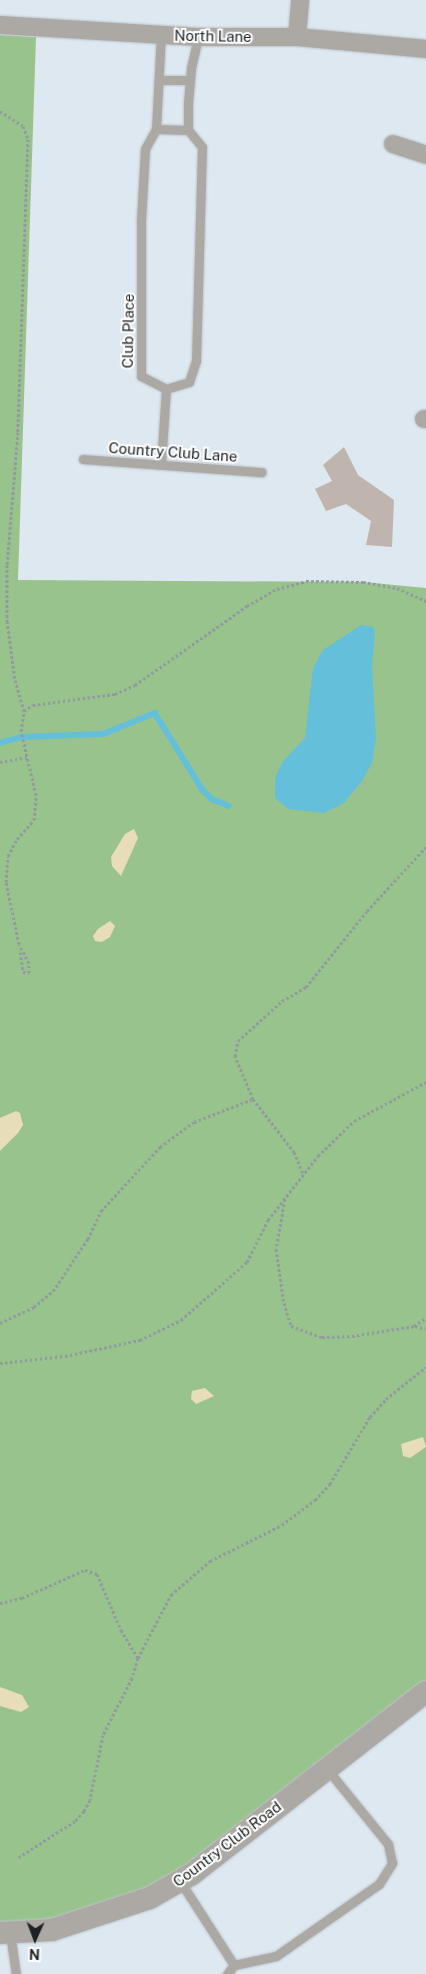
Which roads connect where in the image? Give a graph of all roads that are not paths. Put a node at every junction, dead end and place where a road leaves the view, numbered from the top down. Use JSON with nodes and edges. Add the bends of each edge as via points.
{"nodes":[{"id":1,"x":300,"y":0,"type":"edge"},
{"id":2,"x":0,"y":26,"type":"edge"},
{"id":3,"x":161,"y":35,"type":"junction"},
{"id":4,"x":198,"y":37,"type":"junction"},
{"id":5,"x":297,"y":37,"type":"junction"},
{"id":6,"x":426,"y":49,"type":"edge"},
{"id":7,"x":160,"y":80,"type":"junction"},
{"id":8,"x":189,"y":80,"type":"junction"},
{"id":9,"x":156,"y":129,"type":"junction"},
{"id":10,"x":188,"y":130,"type":"junction"},
{"id":11,"x":393,"y":144,"type":"dead end"},
{"id":12,"x":426,"y":155,"type":"edge"},
{"id":13,"x":166,"y":389,"type":"junction"},
{"id":14,"x":83,"y":459,"type":"dead end"},
{"id":15,"x":161,"y":464,"type":"junction"},
{"id":16,"x":262,"y":472,"type":"dead end"},
{"id":17,"x":426,"y":1692,"type":"edge"},
{"id":18,"x":326,"y":1768,"type":"junction"},
{"id":19,"x":180,"y":1881,"type":"junction"},
{"id":20,"x":5,"y":1933,"type":"edge"},
{"id":21,"x":234,"y":1964,"type":"junction"},
{"id":22,"x":16,"y":1974,"type":"edge"},
{"id":23,"x":227,"y":1974,"type":"edge"}],
"edges":[{"from":1,"to":5,"type":"street"},
{"from":2,"to":3,"type":"street","name":"North Lane"},
{"from":3,"to":4,"type":"street","name":"North Lane"},
{"from":3,"to":7,"type":"lane","name":"Club Place"},
{"from":4,"to":5,"type":"street","name":"North Lane"},
{"from":4,"to":8,"type":"lane"},
{"from":5,"to":6,"type":"street","name":"North Lane"},
{"from":7,"to":8,"type":"lane"},
{"from":7,"to":9,"type":"lane","name":"Club Place"},
{"from":8,"to":10,"type":"lane"},
{"from":9,"to":10,"type":"lane"},
{"from":9,"to":13,"type":"lane","name":"Club Place","via":[[145,149],[141,220],[141,376]]},
{"from":10,"to":13,"type":"lane","via":[[202,147],[196,360],[189,382]]},
{"from":11,"to":12,"type":"street"},
{"from":13,"to":15,"type":"lane"},
{"from":14,"to":15,"type":"lane","name":"Country Club Lane"},
{"from":15,"to":16,"type":"lane","name":"Country Club Lane"},
{"from":17,"to":18,"type":"street","name":"Country Club Road"},
{"from":18,"to":19,"type":"street","name":"Country Club Road"},
{"from":18,"to":21,"type":"lane","via":[[388,1844],[392,1863],[388,1872],[380,1884],[276,1956]]},
{"from":19,"to":20,"type":"street","name":"Country Club Road","via":[[150,1898],[52,1930]]},
{"from":19,"to":21,"type":"lane"},
{"from":20,"to":22,"type":"lane"},
{"from":21,"to":23,"type":"lane"}]}
